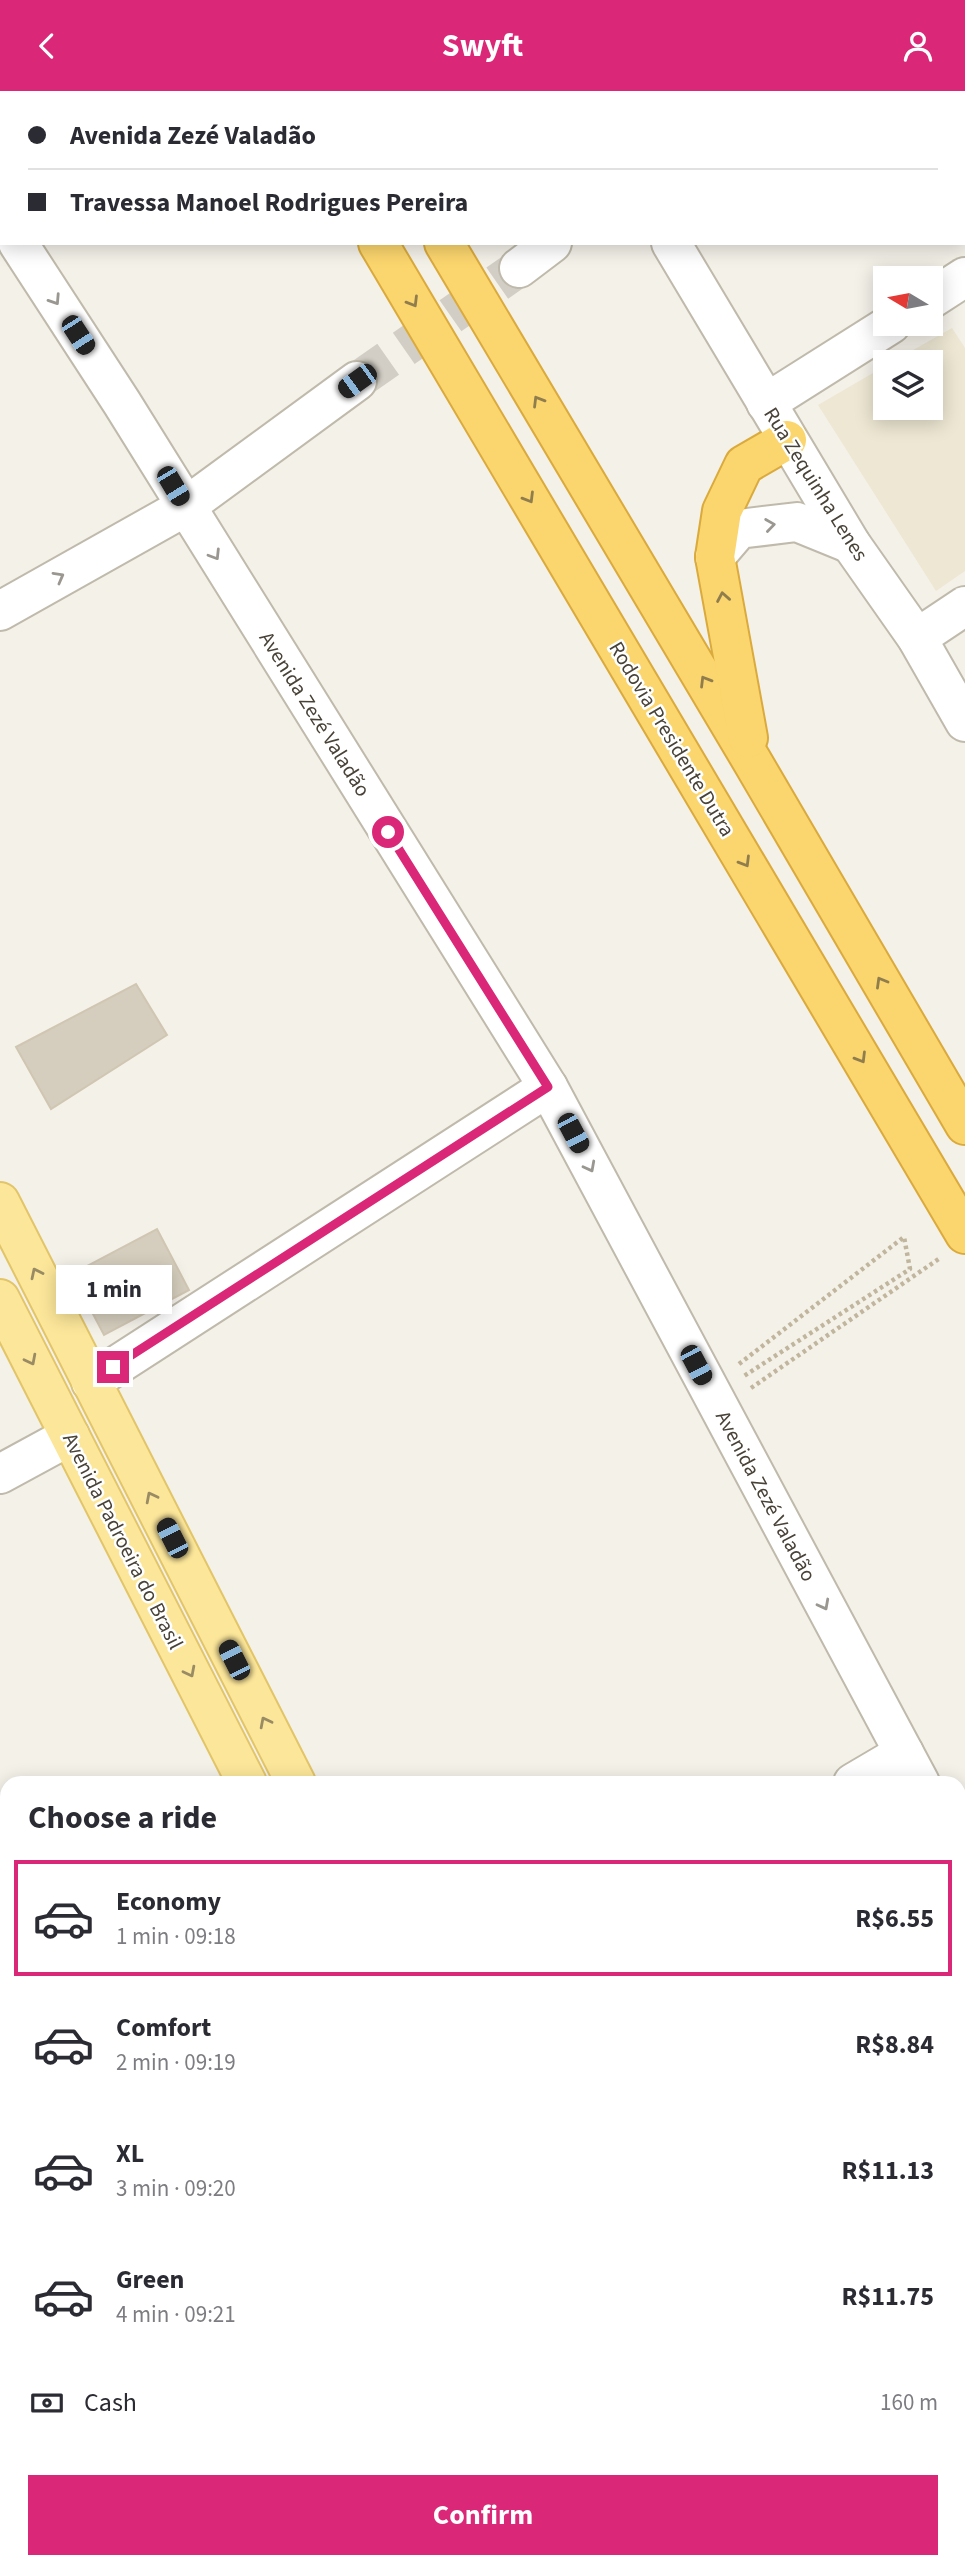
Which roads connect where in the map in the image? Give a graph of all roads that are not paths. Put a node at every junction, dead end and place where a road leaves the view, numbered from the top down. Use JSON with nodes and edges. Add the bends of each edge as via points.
{"nodes":[{"id":1,"x":19,"y":245,"type":"edge"},
{"id":2,"x":379,"y":245,"type":"edge"},
{"id":3,"x":445,"y":245,"type":"edge"},
{"id":4,"x":549,"y":245,"type":"edge"},
{"id":5,"x":672,"y":245,"type":"edge"},
{"id":6,"x":519,"y":268,"type":"tunnel mouth"},
{"id":7,"x":965,"y":277,"type":"edge"},
{"id":8,"x":943,"y":291,"type":"edge"},
{"id":9,"x":873,"y":336,"type":"edge"},
{"id":10,"x":357,"y":381,"type":"tunnel mouth"},
{"id":11,"x":766,"y":404,"type":"junction"},
{"id":12,"x":788,"y":440,"type":"junction"},
{"id":13,"x":185,"y":507,"type":"junction"},
{"id":14,"x":851,"y":544,"type":"junction"},
{"id":15,"x":715,"y":557,"type":"junction"},
{"id":16,"x":965,"y":605,"type":"edge"},
{"id":17,"x":0,"y":611,"type":"edge"},
{"id":18,"x":917,"y":638,"type":"junction"},
{"id":19,"x":965,"y":722,"type":"edge"},
{"id":20,"x":752,"y":761,"type":"junction"},
{"id":21,"x":548,"y":1087,"type":"junction"},
{"id":22,"x":965,"y":1125,"type":"edge"},
{"id":23,"x":0,"y":1202,"type":"edge"},
{"id":24,"x":954,"y":1245,"type":"edge"},
{"id":25,"x":0,"y":1299,"type":"edge"},
{"id":26,"x":90,"y":1382,"type":"junction"},
{"id":27,"x":70,"y":1436,"type":"junction"},
{"id":28,"x":0,"y":1474,"type":"edge"},
{"id":29,"x":912,"y":1768,"type":"edge"},
{"id":30,"x":243,"y":1776,"type":"edge"},
{"id":31,"x":292,"y":1776,"type":"edge"},
{"id":32,"x":881,"y":1776,"type":"edge"}],
"edges":[{"from":1,"to":13,"type":"street","name":"Avenida Zezé Valadão","one_way":true},
{"from":2,"to":24,"type":"highway","name":"Rodovia Presidente Dutra","one_way":true},
{"from":20,"to":3,"type":"highway","one_way":true},
{"from":4,"to":6,"type":"street"},
{"from":5,"to":11,"type":"street","name":"Rua Zequinha Lenes"},
{"from":7,"to":8,"type":"street"},
{"from":9,"to":11,"type":"street"},
{"from":10,"to":13,"type":"street"},
{"from":11,"to":12,"type":"street","name":"Rua Zequinha Lenes"},
{"from":12,"to":14,"type":"street","name":"Rua Zequinha Lenes"},
{"from":12,"to":15,"type":"highway","via":[[744,465],[722,511]]},
{"from":17,"to":13,"type":"street","one_way":true},
{"from":13,"to":21,"type":"street","name":"Avenida Zezé Valadão","one_way":true},
{"from":15,"to":14,"type":"street","one_way":true,"via":[[739,529],[797,521]]},
{"from":14,"to":18,"type":"street","name":"Rua Zequinha Lenes"},
{"from":20,"to":15,"type":"highway","one_way":true},
{"from":16,"to":18,"type":"street"},
{"from":18,"to":19,"type":"street","name":"Rua Zequinha Lenes"},
{"from":22,"to":20,"type":"highway","one_way":true},
{"from":21,"to":26,"type":"street"},
{"from":21,"to":29,"type":"street","name":"Avenida Zezé Valadão","one_way":true,"via":[[728,1388]]},
{"from":26,"to":23,"type":"main road","name":"Avenida Padroeira do Brasil","one_way":true},
{"from":25,"to":27,"type":"main road","name":"Avenida Padroeira do Brasil","one_way":true},
{"from":31,"to":26,"type":"main road","name":"Avenida Padroeira do Brasil","one_way":true},
{"from":27,"to":28,"type":"street"},
{"from":27,"to":30,"type":"main road","name":"Avenida Padroeira do Brasil","one_way":true},
{"from":29,"to":32,"type":"street"}]}
